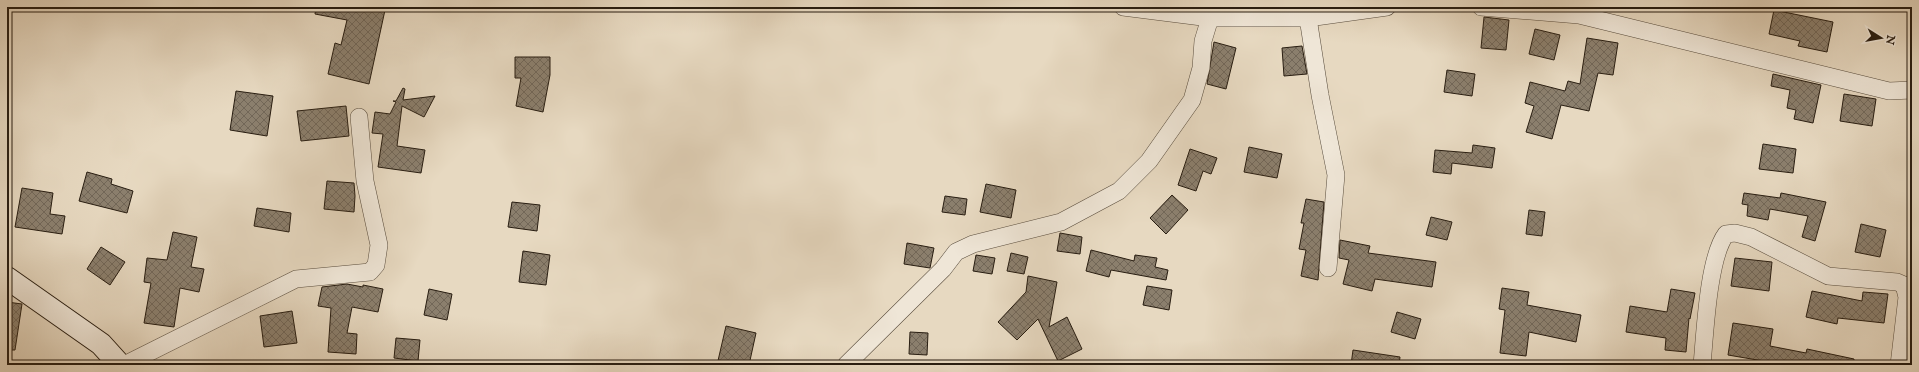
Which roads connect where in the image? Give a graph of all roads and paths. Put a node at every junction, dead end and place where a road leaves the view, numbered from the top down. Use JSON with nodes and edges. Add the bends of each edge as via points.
{"nodes":[{"id":1,"x":1123,"y":7,"type":"edge"},
{"id":2,"x":1387,"y":7,"type":"edge"},
{"id":3,"x":1481,"y":7,"type":"edge"},
{"id":4,"x":1579,"y":11,"type":"edge"},
{"id":5,"x":1211,"y":12,"type":"edge"},
{"id":6,"x":1308,"y":18,"type":"junction"},
{"id":7,"x":1912,"y":90,"type":"edge"},
{"id":8,"x":359,"y":117,"type":"dead end"},
{"id":9,"x":1328,"y":268,"type":"dead end"},
{"id":10,"x":7,"y":278,"type":"edge"},
{"id":11,"x":120,"y":365,"type":"edge"},
{"id":12,"x":124,"y":365,"type":"edge"},
{"id":13,"x":846,"y":365,"type":"edge"},
{"id":14,"x":1702,"y":365,"type":"edge"},
{"id":15,"x":1899,"y":365,"type":"edge"}],
"edges":[{"from":1,"to":5,"type":"street"},
{"from":2,"to":6,"type":"street"},
{"from":3,"to":4,"type":"street"},
{"from":4,"to":7,"type":"street","via":[[1888,92]]},
{"from":5,"to":6,"type":"street"},
{"from":5,"to":13,"type":"street","via":[[1203,41],[1201,68],[1192,100],[1149,161],[1119,191],[1061,222],[973,244],[956,252],[943,269]]},
{"from":6,"to":9,"type":"street","via":[[1336,175]]},
{"from":8,"to":12,"type":"street","via":[[366,181],[379,245],[376,265],[370,272],[296,279]]},
{"from":10,"to":11,"type":"main road","via":[[102,344]]},
{"from":14,"to":15,"type":"street","via":[[1716,255],[1726,234],[1735,233],[1751,237],[1828,276],[1897,282],[1904,285],[1907,297]]}]}
